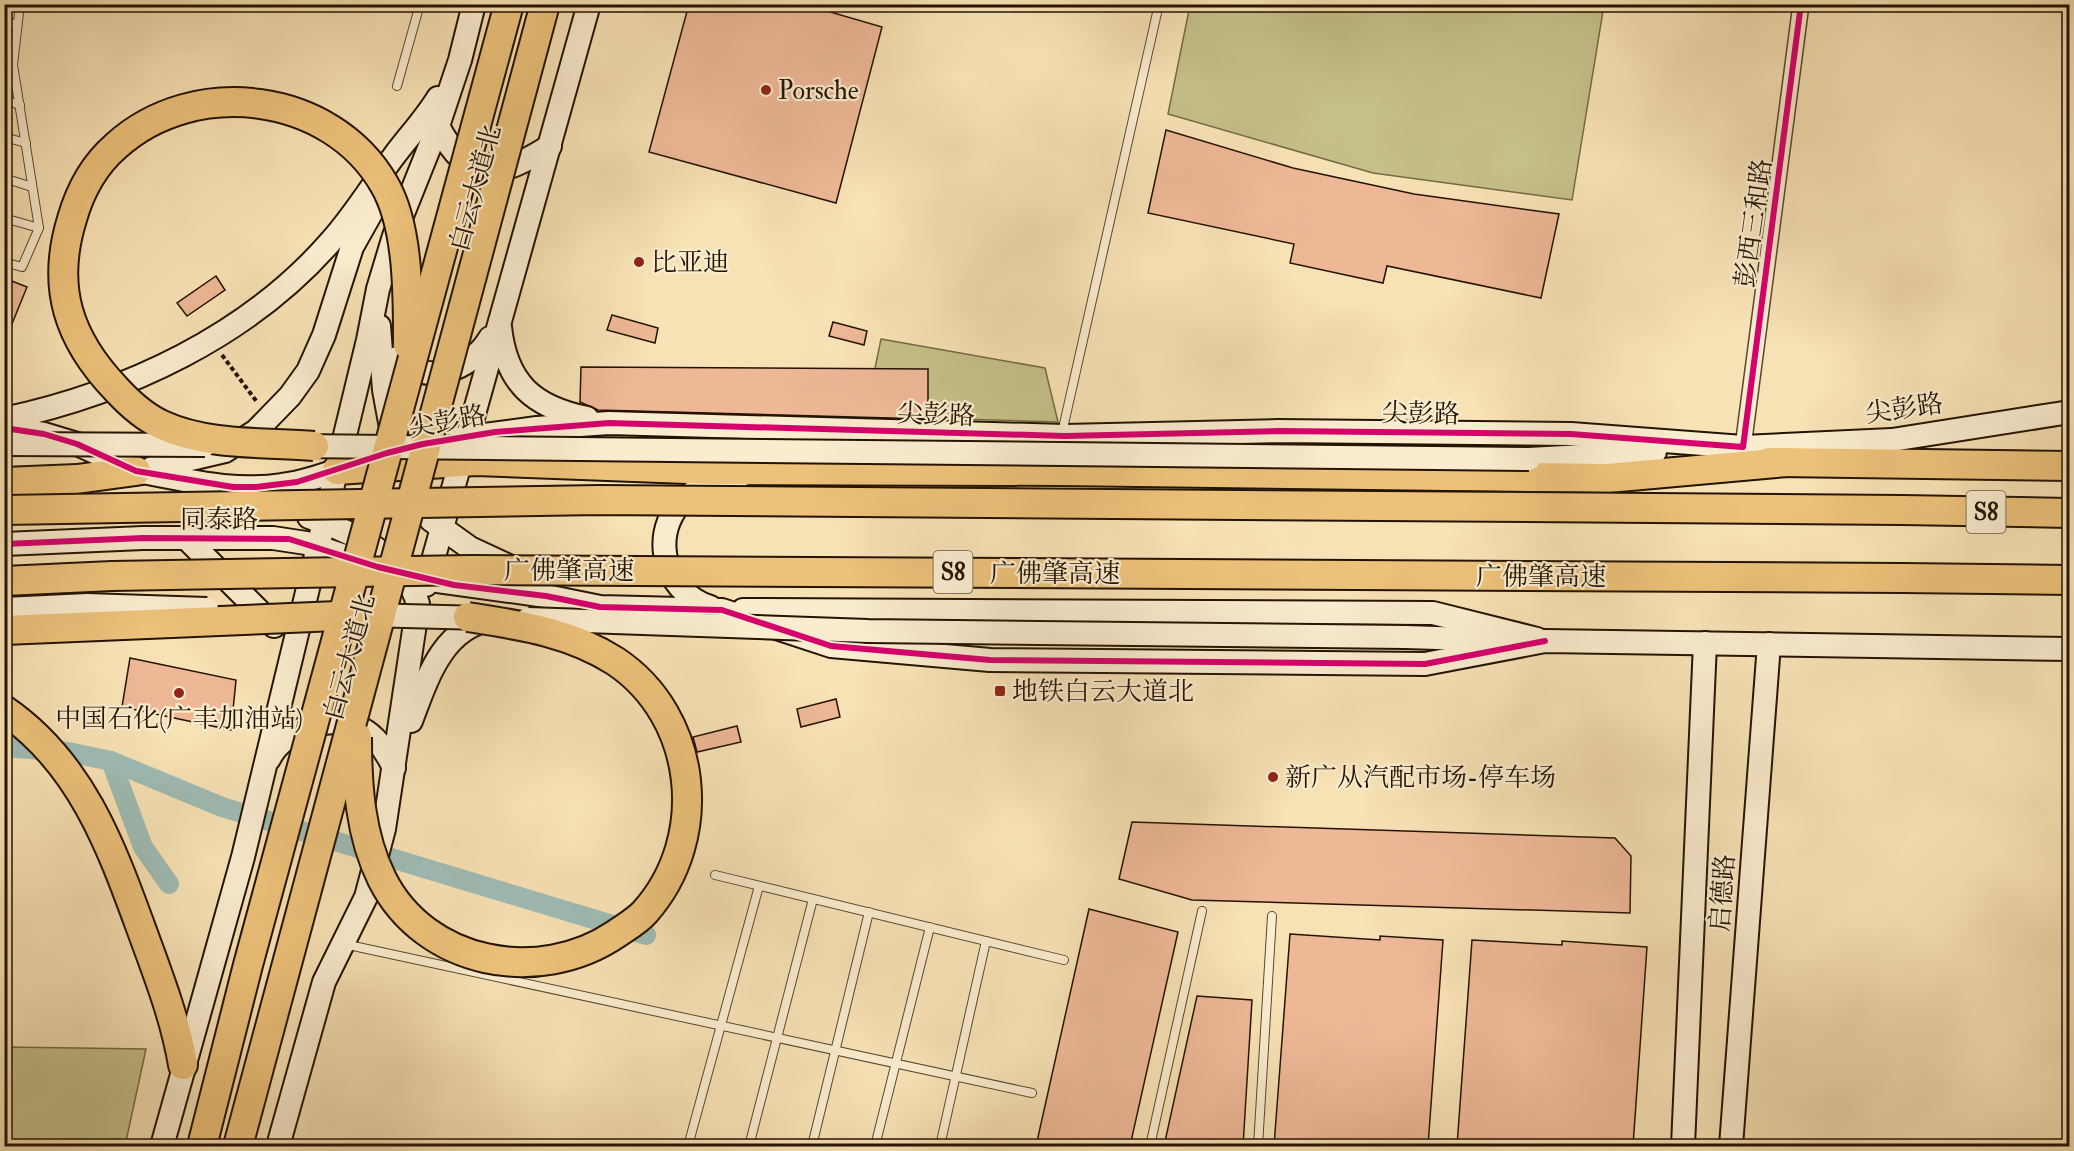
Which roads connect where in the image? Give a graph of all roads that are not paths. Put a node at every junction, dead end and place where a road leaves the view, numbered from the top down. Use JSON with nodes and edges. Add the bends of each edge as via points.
{"nodes":[{"id":1,"x":20,"y":4,"type":"edge"},
{"id":2,"x":420,"y":4,"type":"edge"},
{"id":3,"x":474,"y":4,"type":"edge"},
{"id":4,"x":509,"y":4,"type":"edge"},
{"id":5,"x":545,"y":4,"type":"edge"},
{"id":6,"x":589,"y":4,"type":"edge"},
{"id":7,"x":1159,"y":4,"type":"edge"},
{"id":8,"x":1802,"y":4,"type":"edge"},
{"id":9,"x":4,"y":21,"type":"edge"},
{"id":10,"x":17,"y":25,"type":"junction"},
{"id":11,"x":9,"y":64,"type":"edge"},
{"id":12,"x":397,"y":86,"type":"dead end"},
{"id":13,"x":4,"y":100,"type":"edge"},
{"id":14,"x":20,"y":105,"type":"junction"},
{"id":15,"x":430,"y":124,"type":"junction"},
{"id":16,"x":4,"y":137,"type":"edge"},
{"id":17,"x":26,"y":143,"type":"junction"},
{"id":18,"x":550,"y":146,"type":"junction"},
{"id":19,"x":4,"y":178,"type":"edge"},
{"id":20,"x":32,"y":187,"type":"junction"},
{"id":21,"x":4,"y":218,"type":"edge"},
{"id":22,"x":39,"y":228,"type":"junction"},
{"id":23,"x":4,"y":262,"type":"edge"},
{"id":24,"x":378,"y":289,"type":"junction"},
{"id":25,"x":500,"y":321,"type":"junction"},
{"id":26,"x":405,"y":389,"type":"junction"},
{"id":27,"x":2070,"y":412,"type":"edge"},
{"id":28,"x":4,"y":419,"type":"edge"},
{"id":29,"x":609,"y":423,"type":"junction"},
{"id":30,"x":4,"y":428,"type":"edge"},
{"id":31,"x":1065,"y":436,"type":"junction"},
{"id":32,"x":4,"y":444,"type":"edge"},
{"id":33,"x":314,"y":446,"type":"junction"},
{"id":34,"x":1743,"y":447,"type":"junction"},
{"id":35,"x":1529,"y":459,"type":"junction"},
{"id":36,"x":1787,"y":462,"type":"junction"},
{"id":37,"x":2070,"y":466,"type":"edge"},
{"id":38,"x":337,"y":470,"type":"junction"},
{"id":39,"x":763,"y":470,"type":"junction"},
{"id":40,"x":136,"y":471,"type":"junction"},
{"id":41,"x":4,"y":482,"type":"edge"},
{"id":42,"x":4,"y":510,"type":"edge"},
{"id":43,"x":2070,"y":513,"type":"edge"},
{"id":44,"x":323,"y":523,"type":"junction"},
{"id":45,"x":143,"y":538,"type":"junction"},
{"id":46,"x":186,"y":538,"type":"junction"},
{"id":47,"x":4,"y":544,"type":"edge"},
{"id":48,"x":317,"y":547,"type":"junction"},
{"id":49,"x":416,"y":577,"type":"junction"},
{"id":50,"x":2070,"y":580,"type":"edge"},
{"id":51,"x":4,"y":581,"type":"edge"},
{"id":52,"x":600,"y":607,"type":"junction"},
{"id":53,"x":4,"y":609,"type":"edge"},
{"id":54,"x":722,"y":610,"type":"junction"},
{"id":55,"x":361,"y":615,"type":"junction"},
{"id":56,"x":468,"y":617,"type":"junction"},
{"id":57,"x":4,"y":630,"type":"edge"},
{"id":58,"x":1545,"y":641,"type":"junction"},
{"id":59,"x":1705,"y":644,"type":"junction"},
{"id":60,"x":1769,"y":644,"type":"junction"},
{"id":61,"x":292,"y":645,"type":"junction"},
{"id":62,"x":2070,"y":649,"type":"edge"},
{"id":63,"x":358,"y":699,"type":"junction"},
{"id":64,"x":4,"y":710,"type":"edge"},
{"id":65,"x":394,"y":768,"type":"junction"},
{"id":66,"x":263,"y":771,"type":"junction"},
{"id":67,"x":715,"y":875,"type":"dead end"},
{"id":68,"x":759,"y":886,"type":"junction"},
{"id":69,"x":813,"y":899,"type":"junction"},
{"id":70,"x":1202,"y":911,"type":"dead end"},
{"id":71,"x":869,"y":912,"type":"junction"},
{"id":72,"x":1272,"y":916,"type":"dead end"},
{"id":73,"x":930,"y":927,"type":"junction"},
{"id":74,"x":986,"y":941,"type":"junction"},
{"id":75,"x":341,"y":944,"type":"junction"},
{"id":76,"x":1064,"y":960,"type":"dead end"},
{"id":77,"x":721,"y":1026,"type":"junction"},
{"id":78,"x":777,"y":1038,"type":"junction"},
{"id":79,"x":835,"y":1050,"type":"junction"},
{"id":80,"x":896,"y":1064,"type":"junction"},
{"id":81,"x":183,"y":1065,"type":"junction"},
{"id":82,"x":956,"y":1077,"type":"junction"},
{"id":83,"x":1032,"y":1093,"type":"dead end"},
{"id":84,"x":162,"y":1146,"type":"edge"},
{"id":85,"x":202,"y":1146,"type":"edge"},
{"id":86,"x":238,"y":1146,"type":"edge"},
{"id":87,"x":278,"y":1146,"type":"edge"},
{"id":88,"x":688,"y":1146,"type":"edge"},
{"id":89,"x":749,"y":1146,"type":"edge"},
{"id":90,"x":812,"y":1146,"type":"edge"},
{"id":91,"x":875,"y":1146,"type":"edge"},
{"id":92,"x":940,"y":1146,"type":"edge"},
{"id":93,"x":1150,"y":1146,"type":"edge"},
{"id":94,"x":1258,"y":1146,"type":"edge"},
{"id":95,"x":1683,"y":1146,"type":"edge"},
{"id":96,"x":1731,"y":1146,"type":"edge"}],
"edges":[{"from":1,"to":10,"type":"lane"},
{"from":2,"to":12,"type":"lane"},
{"from":3,"to":15,"type":"street","via":[[460,60]]},
{"from":4,"to":26,"type":"highway","name":"白云大道北","bridge":true},
{"from":5,"to":63,"type":"highway","name":"白云大道北","bridge":true},
{"from":6,"to":18,"type":"street"},
{"from":7,"to":31,"type":"lane","via":[[1064,424]]},
{"from":8,"to":34,"type":"street","name":"彭西三和路"},
{"from":9,"to":10,"type":"lane"},
{"from":10,"to":11,"type":"lane"},
{"from":11,"to":14,"type":"lane"},
{"from":13,"to":14,"type":"lane"},
{"from":14,"to":17,"type":"lane"},
{"from":15,"to":18,"type":"street","via":[[471,168],[488,171],[521,164]]},
{"from":15,"to":24,"type":"street"},
{"from":15,"to":28,"type":"street","via":[[331,242],[292,280],[246,316],[190,352],[146,374],[76,400]]},
{"from":15,"to":40,"type":"street","via":[[352,247],[324,335],[308,371],[290,396],[256,431],[225,451]]},
{"from":16,"to":17,"type":"lane"},
{"from":17,"to":20,"type":"lane"},
{"from":18,"to":25,"type":"street"},
{"from":19,"to":20,"type":"lane"},
{"from":20,"to":22,"type":"lane"},
{"from":21,"to":22,"type":"lane"},
{"from":22,"to":23,"type":"lane","via":[[22,267]]},
{"from":24,"to":25,"type":"street","via":[[383,326],[394,355],[411,369],[422,372],[447,372],[470,361],[483,350]]},
{"from":24,"to":38,"type":"street"},
{"from":24,"to":52,"type":"street","via":[[388,417],[405,476],[425,512],[470,548]]},
{"from":25,"to":29,"type":"street","via":[[508,364],[530,395],[554,409]]},
{"from":25,"to":49,"type":"street"},
{"from":26,"to":33,"type":"highway","bridge":true,"via":[[407,306],[399,230],[384,183],[363,156],[319,122],[264,104],[210,104],[170,113],[142,127],[115,146],[90,177],[68,231],[62,257],[62,288],[84,348],[125,399],[165,427],[202,437]]},
{"from":26,"to":85,"type":"highway","name":"白云大道北","bridge":true},
{"from":27,"to":34,"type":"street","name":"尖彭路","via":[[1892,440]]},
{"from":29,"to":31,"type":"street","name":"尖彭路"},
{"from":29,"to":38,"type":"street","name":"尖彭路","via":[[506,431],[423,444]]},
{"from":30,"to":40,"type":"street","via":[[77,444]]},
{"from":31,"to":34,"type":"street","name":"尖彭路","via":[[1278,431],[1571,434]]},
{"from":32,"to":33,"type":"street","bridge":true},
{"from":33,"to":35,"type":"street","bridge":true},
{"from":34,"to":35,"type":"street"},
{"from":35,"to":36,"type":"highway"},
{"from":36,"to":37,"type":"highway"},
{"from":36,"to":39,"type":"highway","via":[[1608,478]]},
{"from":38,"to":39,"type":"highway","via":[[476,460]]},
{"from":38,"to":40,"type":"street","name":"尖彭路","via":[[265,487],[233,487]]},
{"from":38,"to":44,"type":"street"},
{"from":39,"to":54,"type":"street","via":[[721,480],[692,493],[669,520],[665,548],[673,580],[692,600]]},
{"from":40,"to":41,"type":"highway"},
{"from":40,"to":44,"type":"street"},
{"from":40,"to":45,"type":"street"},
{"from":42,"to":43,"type":"highway","number":"S8","bridge":true,"via":[[611,500]]},
{"from":44,"to":48,"type":"street"},
{"from":44,"to":49,"type":"street","via":[[380,550]]},
{"from":45,"to":46,"type":"street","name":"同泰路"},
{"from":45,"to":47,"type":"street","name":"同泰路"},
{"from":46,"to":48,"type":"street","name":"同泰路","via":[[289,539]]},
{"from":46,"to":61,"type":"street"},
{"from":48,"to":49,"type":"street","name":"同泰路"},
{"from":48,"to":61,"type":"street"},
{"from":49,"to":52,"type":"street"},
{"from":49,"to":65,"type":"street","via":[[417,621]]},
{"from":50,"to":51,"type":"highway","name":"广佛肇高速","number":"S8","bridge":true,"via":[[471,570]]},
{"from":52,"to":54,"type":"street"},
{"from":52,"to":65,"type":"street","via":[[512,615],[464,629],[439,655]]},
{"from":53,"to":55,"type":"street","bridge":true,"via":[[87,605]]},
{"from":54,"to":58,"type":"street","via":[[1433,613]]},
{"from":54,"to":58,"type":"street","via":[[831,646],[990,660],[1425,664]]},
{"from":55,"to":56,"type":"street","bridge":true},
{"from":55,"to":57,"type":"highway","bridge":true},
{"from":56,"to":58,"type":"street","bridge":true,"via":[[868,631]]},
{"from":56,"to":63,"type":"highway","bridge":true,"via":[[545,630],[586,646],[632,674],[662,709],[680,747],[688,814],[683,843],[671,872],[634,922],[589,949],[526,963],[471,955],[424,930],[389,892],[368,840],[358,791]]},
{"from":58,"to":59,"type":"street"},
{"from":59,"to":60,"type":"street"},
{"from":59,"to":95,"type":"street","name":"启德路"},
{"from":60,"to":62,"type":"street"},
{"from":60,"to":96,"type":"street","name":"启德路"},
{"from":61,"to":66,"type":"street"},
{"from":63,"to":86,"type":"highway","name":"白云大道北","bridge":true},
{"from":64,"to":81,"type":"highway","via":[[38,736],[69,771],[96,815],[130,897],[175,1027]]},
{"from":65,"to":66,"type":"street","via":[[386,751],[362,729],[333,723],[305,728],[282,739]]},
{"from":65,"to":75,"type":"street","bridge":true,"via":[[384,829],[366,897]]},
{"from":66,"to":81,"type":"street","via":[[214,966]]},
{"from":67,"to":68,"type":"lane"},
{"from":68,"to":69,"type":"lane"},
{"from":68,"to":77,"type":"lane"},
{"from":69,"to":71,"type":"lane"},
{"from":69,"to":78,"type":"lane"},
{"from":70,"to":93,"type":"lane"},
{"from":71,"to":73,"type":"lane"},
{"from":71,"to":79,"type":"lane"},
{"from":72,"to":94,"type":"lane"},
{"from":73,"to":74,"type":"lane"},
{"from":73,"to":80,"type":"lane"},
{"from":74,"to":76,"type":"lane"},
{"from":74,"to":82,"type":"lane"},
{"from":75,"to":77,"type":"lane"},
{"from":75,"to":87,"type":"street","via":[[324,982]]},
{"from":77,"to":78,"type":"lane"},
{"from":77,"to":88,"type":"lane"},
{"from":78,"to":79,"type":"lane"},
{"from":78,"to":89,"type":"lane"},
{"from":79,"to":80,"type":"lane"},
{"from":79,"to":90,"type":"lane"},
{"from":80,"to":82,"type":"lane"},
{"from":80,"to":91,"type":"lane"},
{"from":81,"to":84,"type":"street"},
{"from":82,"to":83,"type":"lane"},
{"from":82,"to":92,"type":"lane"}]}
